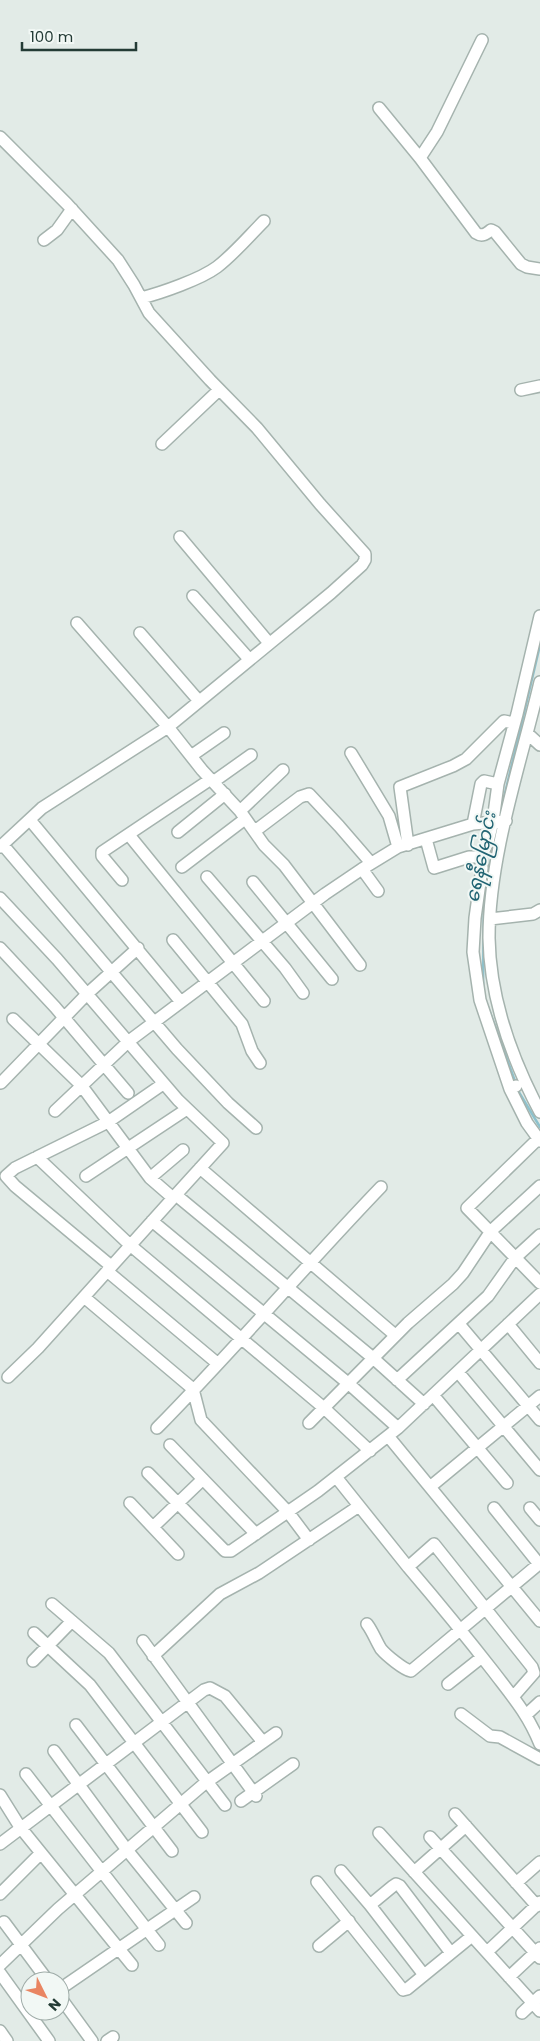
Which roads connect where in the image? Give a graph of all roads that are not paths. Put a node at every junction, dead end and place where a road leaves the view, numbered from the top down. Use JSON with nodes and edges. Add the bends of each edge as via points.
{"nodes":[{"id":1,"x":482,"y":40,"type":"dead end"},
{"id":2,"x":379,"y":108,"type":"dead end"},
{"id":3,"x":0,"y":137,"type":"edge"},
{"id":4,"x":420,"y":158,"type":"junction"},
{"id":5,"x":72,"y":210,"type":"junction"},
{"id":6,"x":264,"y":221,"type":"dead end"},
{"id":7,"x":44,"y":240,"type":"dead end"},
{"id":8,"x":540,"y":269,"type":"edge"},
{"id":9,"x":147,"y":296,"type":"junction"},
{"id":10,"x":540,"y":386,"type":"edge"},
{"id":11,"x":219,"y":390,"type":"junction"},
{"id":12,"x":521,"y":390,"type":"dead end"},
{"id":13,"x":162,"y":444,"type":"dead end"},
{"id":14,"x":180,"y":537,"type":"dead end"},
{"id":15,"x":193,"y":596,"type":"dead end"},
{"id":16,"x":540,"y":616,"type":"edge"},
{"id":17,"x":77,"y":623,"type":"dead end"},
{"id":18,"x":140,"y":633,"type":"dead end"},
{"id":19,"x":269,"y":643,"type":"junction"},
{"id":20,"x":249,"y":658,"type":"junction"},
{"id":21,"x":540,"y":682,"type":"edge"},
{"id":22,"x":199,"y":701,"type":"junction"},
{"id":23,"x":538,"y":703,"type":"edge"},
{"id":24,"x":514,"y":723,"type":"junction"},
{"id":25,"x":169,"y":730,"type":"junction"},
{"id":26,"x":224,"y":733,"type":"dead end"},
{"id":27,"x":528,"y":734,"type":"junction"},
{"id":28,"x":540,"y":745,"type":"edge"},
{"id":29,"x":351,"y":753,"type":"dead end"},
{"id":30,"x":251,"y":755,"type":"dead end"},
{"id":31,"x":191,"y":756,"type":"junction"},
{"id":32,"x":283,"y":770,"type":"dead end"},
{"id":33,"x":212,"y":780,"type":"junction"},
{"id":34,"x":498,"y":784,"type":"junction"},
{"id":35,"x":225,"y":794,"type":"junction"},
{"id":36,"x":242,"y":815,"type":"junction"},
{"id":37,"x":30,"y":820,"type":"junction"},
{"id":38,"x":499,"y":821,"type":"junction"},
{"id":39,"x":473,"y":824,"type":"junction"},
{"id":40,"x":255,"y":831,"type":"junction"},
{"id":41,"x":178,"y":832,"type":"dead end"},
{"id":42,"x":129,"y":835,"type":"junction"},
{"id":43,"x":426,"y":839,"type":"junction"},
{"id":44,"x":1,"y":846,"type":"edge"},
{"id":45,"x":397,"y":849,"type":"junction"},
{"id":46,"x":481,"y":857,"type":"junction"},
{"id":47,"x":366,"y":866,"type":"junction"},
{"id":48,"x":182,"y":867,"type":"dead end"},
{"id":49,"x":207,"y":877,"type":"dead end"},
{"id":50,"x":122,"y":880,"type":"dead end"},
{"id":51,"x":253,"y":882,"type":"dead end"},
{"id":52,"x":378,"y":891,"type":"dead end"},
{"id":53,"x":0,"y":898,"type":"edge"},
{"id":54,"x":313,"y":903,"type":"junction"},
{"id":55,"x":540,"y":910,"type":"edge"},
{"id":56,"x":490,"y":919,"type":"junction"},
{"id":57,"x":287,"y":922,"type":"junction"},
{"id":58,"x":173,"y":940,"type":"dead end"},
{"id":59,"x":261,"y":942,"type":"junction"},
{"id":60,"x":0,"y":948,"type":"edge"},
{"id":61,"x":138,"y":948,"type":"junction"},
{"id":62,"x":233,"y":963,"type":"junction"},
{"id":63,"x":360,"y":965,"type":"dead end"},
{"id":64,"x":112,"y":971,"type":"junction"},
{"id":65,"x":332,"y":979,"type":"dead end"},
{"id":66,"x":208,"y":982,"type":"junction"},
{"id":67,"x":302,"y":993,"type":"dead end"},
{"id":68,"x":88,"y":994,"type":"junction"},
{"id":69,"x":495,"y":995,"type":"junction"},
{"id":70,"x":482,"y":1000,"type":"dead end"},
{"id":71,"x":264,"y":1001,"type":"dead end"},
{"id":72,"x":182,"y":1002,"type":"junction"},
{"id":73,"x":64,"y":1017,"type":"junction"},
{"id":74,"x":13,"y":1019,"type":"dead end"},
{"id":75,"x":155,"y":1022,"type":"junction"},
{"id":76,"x":129,"y":1041,"type":"junction"},
{"id":77,"x":39,"y":1043,"type":"junction"},
{"id":78,"x":260,"y":1063,"type":"dead end"},
{"id":79,"x":104,"y":1064,"type":"junction"},
{"id":80,"x":1,"y":1083,"type":"edge"},
{"id":81,"x":524,"y":1083,"type":"junction"},
{"id":82,"x":163,"y":1084,"type":"junction"},
{"id":83,"x":81,"y":1085,"type":"junction"},
{"id":84,"x":511,"y":1088,"type":"junction"},
{"id":85,"x":128,"y":1093,"type":"dead end"},
{"id":86,"x":187,"y":1109,"type":"junction"},
{"id":87,"x":55,"y":1111,"type":"dead end"},
{"id":88,"x":540,"y":1112,"type":"edge"},
{"id":89,"x":107,"y":1120,"type":"junction"},
{"id":90,"x":256,"y":1128,"type":"dead end"},
{"id":91,"x":539,"y":1140,"type":"edge"},
{"id":92,"x":129,"y":1149,"type":"junction"},
{"id":93,"x":183,"y":1150,"type":"dead end"},
{"id":94,"x":37,"y":1157,"type":"junction"},
{"id":95,"x":200,"y":1168,"type":"junction"},
{"id":96,"x":86,"y":1176,"type":"dead end"},
{"id":97,"x":150,"y":1178,"type":"junction"},
{"id":98,"x":540,"y":1186,"type":"edge"},
{"id":99,"x":381,"y":1187,"type":"dead end"},
{"id":100,"x":174,"y":1196,"type":"junction"},
{"id":101,"x":152,"y":1221,"type":"junction"},
{"id":102,"x":491,"y":1231,"type":"junction"},
{"id":103,"x":540,"y":1235,"type":"edge"},
{"id":104,"x":130,"y":1245,"type":"junction"},
{"id":105,"x":515,"y":1258,"type":"junction"},
{"id":106,"x":311,"y":1262,"type":"junction"},
{"id":107,"x":109,"y":1269,"type":"junction"},
{"id":108,"x":540,"y":1283,"type":"edge"},
{"id":109,"x":288,"y":1288,"type":"junction"},
{"id":110,"x":540,"y":1294,"type":"edge"},
{"id":111,"x":84,"y":1297,"type":"junction"},
{"id":112,"x":266,"y":1314,"type":"junction"},
{"id":113,"x":459,"y":1324,"type":"junction"},
{"id":114,"x":508,"y":1324,"type":"junction"},
{"id":115,"x":395,"y":1335,"type":"junction"},
{"id":116,"x":242,"y":1339,"type":"junction"},
{"id":117,"x":481,"y":1350,"type":"junction"},
{"id":118,"x":373,"y":1358,"type":"junction"},
{"id":119,"x":217,"y":1363,"type":"junction"},
{"id":120,"x":540,"y":1363,"type":"edge"},
{"id":121,"x":458,"y":1372,"type":"junction"},
{"id":122,"x":8,"y":1377,"type":"dead end"},
{"id":123,"x":397,"y":1380,"type":"junction"},
{"id":124,"x":349,"y":1384,"type":"junction"},
{"id":125,"x":193,"y":1389,"type":"junction"},
{"id":126,"x":433,"y":1395,"type":"junction"},
{"id":127,"x":540,"y":1396,"type":"edge"},
{"id":128,"x":424,"y":1404,"type":"junction"},
{"id":129,"x":528,"y":1407,"type":"junction"},
{"id":130,"x":324,"y":1408,"type":"junction"},
{"id":131,"x":540,"y":1420,"type":"edge"},
{"id":132,"x":308,"y":1423,"type":"dead end"},
{"id":133,"x":504,"y":1427,"type":"junction"},
{"id":134,"x":157,"y":1428,"type":"dead end"},
{"id":135,"x":398,"y":1428,"type":"junction"},
{"id":136,"x":388,"y":1436,"type":"junction"},
{"id":137,"x":170,"y":1445,"type":"dead end"},
{"id":138,"x":477,"y":1448,"type":"junction"},
{"id":139,"x":370,"y":1451,"type":"junction"},
{"id":140,"x":540,"y":1470,"type":"edge"},
{"id":141,"x":148,"y":1473,"type":"dead end"},
{"id":142,"x":336,"y":1478,"type":"junction"},
{"id":143,"x":203,"y":1479,"type":"junction"},
{"id":144,"x":507,"y":1483,"type":"dead end"},
{"id":145,"x":430,"y":1487,"type":"junction"},
{"id":146,"x":130,"y":1503,"type":"dead end"},
{"id":147,"x":178,"y":1503,"type":"junction"},
{"id":148,"x":359,"y":1506,"type":"junction"},
{"id":149,"x":494,"y":1508,"type":"dead end"},
{"id":150,"x":530,"y":1508,"type":"dead end"},
{"id":151,"x":288,"y":1512,"type":"junction"},
{"id":152,"x":540,"y":1520,"type":"edge"},
{"id":153,"x":153,"y":1527,"type":"junction"},
{"id":154,"x":256,"y":1534,"type":"junction"},
{"id":155,"x":308,"y":1540,"type":"junction"},
{"id":156,"x":178,"y":1554,"type":"dead end"},
{"id":157,"x":540,"y":1563,"type":"edge"},
{"id":158,"x":408,"y":1568,"type":"junction"},
{"id":159,"x":512,"y":1586,"type":"junction"},
{"id":160,"x":52,"y":1604,"type":"dead end"},
{"id":161,"x":487,"y":1608,"type":"junction"},
{"id":162,"x":72,"y":1622,"type":"junction"},
{"id":163,"x":540,"y":1622,"type":"edge"},
{"id":164,"x":367,"y":1624,"type":"dead end"},
{"id":165,"x":461,"y":1630,"type":"junction"},
{"id":166,"x":34,"y":1633,"type":"dead end"},
{"id":167,"x":143,"y":1641,"type":"dead end"},
{"id":168,"x":47,"y":1645,"type":"junction"},
{"id":169,"x":153,"y":1656,"type":"junction"},
{"id":170,"x":482,"y":1657,"type":"junction"},
{"id":171,"x":33,"y":1660,"type":"dead end"},
{"id":172,"x":448,"y":1684,"type":"dead end"},
{"id":173,"x":513,"y":1697,"type":"junction"},
{"id":174,"x":540,"y":1702,"type":"edge"},
{"id":175,"x":188,"y":1703,"type":"junction"},
{"id":176,"x":461,"y":1714,"type":"dead end"},
{"id":177,"x":527,"y":1714,"type":"junction"},
{"id":178,"x":161,"y":1723,"type":"junction"},
{"id":179,"x":76,"y":1725,"type":"dead end"},
{"id":180,"x":276,"y":1733,"type":"dead end"},
{"id":181,"x":263,"y":1742,"type":"junction"},
{"id":182,"x":134,"y":1744,"type":"junction"},
{"id":183,"x":540,"y":1744,"type":"edge"},
{"id":184,"x":54,"y":1751,"type":"dead end"},
{"id":185,"x":540,"y":1759,"type":"edge"},
{"id":186,"x":106,"y":1764,"type":"junction"},
{"id":187,"x":232,"y":1764,"type":"junction"},
{"id":188,"x":293,"y":1764,"type":"dead end"},
{"id":189,"x":26,"y":1774,"type":"dead end"},
{"id":190,"x":207,"y":1782,"type":"junction"},
{"id":191,"x":79,"y":1784,"type":"junction"},
{"id":192,"x":255,"y":1794,"type":"junction"},
{"id":193,"x":0,"y":1795,"type":"edge"},
{"id":194,"x":240,"y":1800,"type":"dead end"},
{"id":195,"x":180,"y":1805,"type":"junction"},
{"id":196,"x":225,"y":1805,"type":"dead end"},
{"id":197,"x":49,"y":1806,"type":"junction"},
{"id":198,"x":455,"y":1814,"type":"dead end"},
{"id":199,"x":466,"y":1826,"type":"junction"},
{"id":200,"x":20,"y":1827,"type":"junction"},
{"id":201,"x":154,"y":1827,"type":"junction"},
{"id":202,"x":202,"y":1832,"type":"dead end"},
{"id":203,"x":379,"y":1833,"type":"dead end"},
{"id":204,"x":430,"y":1838,"type":"dead end"},
{"id":205,"x":0,"y":1844,"type":"edge"},
{"id":206,"x":440,"y":1849,"type":"junction"},
{"id":207,"x":127,"y":1850,"type":"junction"},
{"id":208,"x":172,"y":1851,"type":"dead end"},
{"id":209,"x":41,"y":1853,"type":"junction"},
{"id":210,"x":540,"y":1862,"type":"edge"},
{"id":211,"x":341,"y":1871,"type":"dead end"},
{"id":212,"x":414,"y":1872,"type":"junction"},
{"id":213,"x":101,"y":1873,"type":"junction"},
{"id":214,"x":317,"y":1882,"type":"dead end"},
{"id":215,"x":516,"y":1883,"type":"junction"},
{"id":216,"x":0,"y":1894,"type":"edge"},
{"id":217,"x":75,"y":1895,"type":"junction"},
{"id":218,"x":194,"y":1896,"type":"dead end"},
{"id":219,"x":538,"y":1904,"type":"edge"},
{"id":220,"x":370,"y":1905,"type":"junction"},
{"id":221,"x":175,"y":1909,"type":"junction"},
{"id":222,"x":349,"y":1921,"type":"junction"},
{"id":223,"x":4,"y":1922,"type":"dead end"},
{"id":224,"x":186,"y":1922,"type":"dead end"},
{"id":225,"x":512,"y":1927,"type":"junction"},
{"id":226,"x":146,"y":1929,"type":"junction"},
{"id":227,"x":472,"y":1936,"type":"junction"},
{"id":228,"x":21,"y":1944,"type":"junction"},
{"id":229,"x":159,"y":1945,"type":"dead end"},
{"id":230,"x":320,"y":1946,"type":"dead end"},
{"id":231,"x":118,"y":1949,"type":"junction"},
{"id":232,"x":486,"y":1952,"type":"junction"},
{"id":233,"x":451,"y":1953,"type":"junction"},
{"id":234,"x":538,"y":1953,"type":"edge"},
{"id":235,"x":0,"y":1965,"type":"edge"},
{"id":236,"x":132,"y":1965,"type":"dead end"},
{"id":237,"x":41,"y":1971,"type":"edge"},
{"id":238,"x":0,"y":1973,"type":"edge"},
{"id":239,"x":424,"y":1975,"type":"junction"},
{"id":240,"x":510,"y":1977,"type":"junction"},
{"id":241,"x":70,"y":1982,"type":"edge"},
{"id":242,"x":538,"y":2003,"type":"edge"},
{"id":243,"x":70,"y":2011,"type":"edge"},
{"id":244,"x":522,"y":2013,"type":"dead end"},
{"id":245,"x":0,"y":2031,"type":"edge"},
{"id":246,"x":7,"y":2041,"type":"edge"},
{"id":247,"x":49,"y":2041,"type":"edge"},
{"id":248,"x":92,"y":2041,"type":"edge"}],
"edges":[{"from":1,"to":4,"type":"street","via":[[437,132]]},
{"from":2,"to":4,"type":"street"},
{"from":3,"to":5,"type":"street"},
{"from":4,"to":8,"type":"street","via":[[476,234],[496,232],[521,264]]},
{"from":5,"to":7,"type":"street","via":[[57,230]]},
{"from":5,"to":9,"type":"street"},
{"from":6,"to":9,"type":"street","via":[[209,272]]},
{"from":9,"to":11,"type":"street","via":[[150,313]]},
{"from":10,"to":12,"type":"street"},
{"from":11,"to":13,"type":"street"},
{"from":11,"to":19,"type":"street","via":[[267,439],[365,554],[362,565]]},
{"from":14,"to":19,"type":"street"},
{"from":15,"to":20,"type":"street"},
{"from":16,"to":24,"type":"street"},
{"from":17,"to":25,"type":"street"},
{"from":18,"to":22,"type":"street"},
{"from":19,"to":20,"type":"street"},
{"from":20,"to":22,"type":"street"},
{"from":21,"to":23,"type":"street"},
{"from":22,"to":25,"type":"street"},
{"from":23,"to":27,"type":"street"},
{"from":24,"to":34,"type":"street"},
{"from":24,"to":45,"type":"street","via":[[504,721],[466,759],[400,787]]},
{"from":25,"to":31,"type":"street"},
{"from":25,"to":37,"type":"street","via":[[95,773],[42,808]]},
{"from":26,"to":31,"type":"street"},
{"from":27,"to":28,"type":"street"},
{"from":27,"to":38,"type":"street"},
{"from":29,"to":45,"type":"street","via":[[389,816]]},
{"from":30,"to":33,"type":"street"},
{"from":31,"to":33,"type":"street"},
{"from":32,"to":36,"type":"street"},
{"from":33,"to":35,"type":"street"},
{"from":33,"to":42,"type":"street"},
{"from":34,"to":38,"type":"street"},
{"from":34,"to":39,"type":"street","via":[[484,781],[481,784]]},
{"from":35,"to":36,"type":"street"},
{"from":35,"to":41,"type":"street"},
{"from":36,"to":40,"type":"street"},
{"from":36,"to":48,"type":"street"},
{"from":37,"to":44,"type":"street"},
{"from":37,"to":61,"type":"street"},
{"from":38,"to":39,"type":"street"},
{"from":38,"to":46,"type":"street"},
{"from":38,"to":56,"type":"street"},
{"from":39,"to":43,"type":"street"},
{"from":40,"to":47,"type":"street","via":[[300,797],[309,794],[339,826]]},
{"from":40,"to":54,"type":"street"},
{"from":42,"to":50,"type":"street","via":[[101,854]]},
{"from":42,"to":62,"type":"street"},
{"from":43,"to":45,"type":"street"},
{"from":43,"to":46,"type":"street","via":[[434,868],[469,857]]},
{"from":44,"to":64,"type":"street"},
{"from":45,"to":47,"type":"street"},
{"from":46,"to":84,"type":"street","via":[[474,959],[480,1000]]},
{"from":47,"to":52,"type":"street"},
{"from":47,"to":54,"type":"street"},
{"from":49,"to":59,"type":"street"},
{"from":51,"to":57,"type":"street"},
{"from":53,"to":68,"type":"street"},
{"from":54,"to":57,"type":"street"},
{"from":54,"to":63,"type":"street"},
{"from":55,"to":56,"type":"street","via":[[533,914]]},
{"from":56,"to":69,"type":"street"},
{"from":57,"to":59,"type":"street"},
{"from":57,"to":65,"type":"street"},
{"from":58,"to":66,"type":"street"},
{"from":59,"to":62,"type":"street"},
{"from":59,"to":67,"type":"street"},
{"from":60,"to":73,"type":"street"},
{"from":61,"to":64,"type":"street"},
{"from":61,"to":72,"type":"street"},
{"from":62,"to":66,"type":"street"},
{"from":62,"to":71,"type":"street"},
{"from":64,"to":68,"type":"street"},
{"from":64,"to":75,"type":"street"},
{"from":66,"to":72,"type":"street"},
{"from":66,"to":78,"type":"street","via":[[242,1024]]},
{"from":68,"to":73,"type":"street"},
{"from":68,"to":76,"type":"street"},
{"from":69,"to":70,"type":"street"},
{"from":69,"to":81,"type":"street"},
{"from":72,"to":75,"type":"street"},
{"from":73,"to":77,"type":"street"},
{"from":73,"to":79,"type":"street"},
{"from":74,"to":77,"type":"street"},
{"from":75,"to":76,"type":"street"},
{"from":75,"to":90,"type":"street","via":[[199,1073]]},
{"from":76,"to":79,"type":"street"},
{"from":76,"to":82,"type":"street"},
{"from":77,"to":80,"type":"street"},
{"from":77,"to":83,"type":"street"},
{"from":79,"to":83,"type":"street"},
{"from":79,"to":85,"type":"street"},
{"from":81,"to":84,"type":"street"},
{"from":81,"to":88,"type":"street"},
{"from":82,"to":86,"type":"street"},
{"from":82,"to":89,"type":"street"},
{"from":83,"to":87,"type":"street"},
{"from":83,"to":89,"type":"street"},
{"from":84,"to":91,"type":"street"},
{"from":86,"to":92,"type":"street"},
{"from":86,"to":95,"type":"street","via":[[223,1143]]},
{"from":89,"to":92,"type":"street"},
{"from":89,"to":94,"type":"street"},
{"from":91,"to":102,"type":"street","via":[[467,1208]]},
{"from":92,"to":96,"type":"street"},
{"from":92,"to":97,"type":"street"},
{"from":93,"to":97,"type":"street"},
{"from":94,"to":104,"type":"street"},
{"from":94,"to":107,"type":"street","via":[[14,1168],[7,1179]]},
{"from":95,"to":100,"type":"street"},
{"from":95,"to":106,"type":"street"},
{"from":97,"to":100,"type":"street"},
{"from":98,"to":102,"type":"street"},
{"from":99,"to":106,"type":"street"},
{"from":100,"to":101,"type":"street"},
{"from":100,"to":109,"type":"street"},
{"from":101,"to":104,"type":"street"},
{"from":101,"to":112,"type":"street"},
{"from":102,"to":105,"type":"street"},
{"from":102,"to":115,"type":"street","via":[[463,1273]]},
{"from":103,"to":105,"type":"street"},
{"from":104,"to":107,"type":"street"},
{"from":104,"to":116,"type":"street"},
{"from":105,"to":108,"type":"street"},
{"from":105,"to":113,"type":"street","via":[[488,1296]]},
{"from":106,"to":109,"type":"street"},
{"from":106,"to":115,"type":"street"},
{"from":107,"to":111,"type":"street"},
{"from":107,"to":119,"type":"street"},
{"from":109,"to":112,"type":"street"},
{"from":109,"to":118,"type":"street"},
{"from":110,"to":114,"type":"street"},
{"from":111,"to":122,"type":"street"},
{"from":111,"to":125,"type":"street"},
{"from":112,"to":116,"type":"street"},
{"from":112,"to":124,"type":"street"},
{"from":113,"to":117,"type":"street"},
{"from":113,"to":123,"type":"street"},
{"from":114,"to":117,"type":"street"},
{"from":114,"to":120,"type":"street"},
{"from":115,"to":118,"type":"street"},
{"from":116,"to":119,"type":"street"},
{"from":116,"to":130,"type":"street"},
{"from":117,"to":121,"type":"street"},
{"from":117,"to":129,"type":"street"},
{"from":118,"to":123,"type":"street"},
{"from":118,"to":124,"type":"street"},
{"from":119,"to":125,"type":"street"},
{"from":121,"to":126,"type":"street"},
{"from":121,"to":133,"type":"street"},
{"from":123,"to":128,"type":"street"},
{"from":124,"to":130,"type":"street"},
{"from":124,"to":135,"type":"street"},
{"from":125,"to":134,"type":"street"},
{"from":125,"to":151,"type":"street","via":[[201,1420]]},
{"from":126,"to":128,"type":"street"},
{"from":126,"to":138,"type":"street"},
{"from":127,"to":129,"type":"street"},
{"from":128,"to":135,"type":"street"},
{"from":129,"to":131,"type":"street"},
{"from":129,"to":133,"type":"street"},
{"from":130,"to":132,"type":"street"},
{"from":130,"to":139,"type":"street"},
{"from":133,"to":138,"type":"street"},
{"from":133,"to":140,"type":"street"},
{"from":135,"to":136,"type":"street"},
{"from":136,"to":139,"type":"street"},
{"from":136,"to":145,"type":"street"},
{"from":137,"to":143,"type":"street"},
{"from":138,"to":144,"type":"street"},
{"from":138,"to":145,"type":"street"},
{"from":139,"to":142,"type":"street"},
{"from":141,"to":147,"type":"street"},
{"from":142,"to":148,"type":"street"},
{"from":142,"to":151,"type":"street"},
{"from":143,"to":147,"type":"street"},
{"from":143,"to":154,"type":"street"},
{"from":145,"to":159,"type":"street"},
{"from":146,"to":153,"type":"street"},
{"from":147,"to":153,"type":"street"},
{"from":147,"to":154,"type":"street","via":[[225,1551],[231,1551]]},
{"from":148,"to":155,"type":"street"},
{"from":148,"to":158,"type":"street"},
{"from":149,"to":157,"type":"street"},
{"from":150,"to":152,"type":"street"},
{"from":151,"to":154,"type":"street"},
{"from":151,"to":155,"type":"street"},
{"from":153,"to":156,"type":"street"},
{"from":155,"to":169,"type":"street","via":[[259,1574],[220,1594]]},
{"from":157,"to":159,"type":"street"},
{"from":158,"to":161,"type":"street","via":[[434,1544]]},
{"from":158,"to":165,"type":"street"},
{"from":159,"to":161,"type":"street"},
{"from":159,"to":163,"type":"street"},
{"from":160,"to":162,"type":"street"},
{"from":161,"to":165,"type":"street"},
{"from":161,"to":173,"type":"street","via":[[534,1673]]},
{"from":162,"to":168,"type":"street"},
{"from":162,"to":178,"type":"street","via":[[109,1653]]},
{"from":164,"to":165,"type":"street","via":[[382,1650],[411,1671]]},
{"from":165,"to":170,"type":"street"},
{"from":166,"to":168,"type":"street"},
{"from":167,"to":169,"type":"street"},
{"from":168,"to":171,"type":"street"},
{"from":168,"to":182,"type":"street","via":[[90,1685]]},
{"from":169,"to":175,"type":"street"},
{"from":170,"to":172,"type":"street"},
{"from":170,"to":173,"type":"street"},
{"from":173,"to":177,"type":"street"},
{"from":174,"to":177,"type":"street"},
{"from":175,"to":178,"type":"street"},
{"from":175,"to":181,"type":"street","via":[[210,1688],[220,1693]]},
{"from":175,"to":187,"type":"street"},
{"from":176,"to":185,"type":"street","via":[[490,1736],[500,1737]]},
{"from":177,"to":183,"type":"street"},
{"from":178,"to":182,"type":"street"},
{"from":178,"to":190,"type":"street"},
{"from":179,"to":186,"type":"street"},
{"from":180,"to":181,"type":"street"},
{"from":181,"to":187,"type":"street"},
{"from":182,"to":186,"type":"street"},
{"from":182,"to":195,"type":"street"},
{"from":184,"to":191,"type":"street"},
{"from":186,"to":191,"type":"street"},
{"from":186,"to":201,"type":"street"},
{"from":187,"to":190,"type":"street"},
{"from":187,"to":192,"type":"street"},
{"from":188,"to":192,"type":"street"},
{"from":189,"to":197,"type":"street"},
{"from":190,"to":195,"type":"street"},
{"from":190,"to":196,"type":"street"},
{"from":191,"to":197,"type":"street"},
{"from":191,"to":207,"type":"street"},
{"from":192,"to":194,"type":"street"},
{"from":193,"to":200,"type":"street"},
{"from":195,"to":201,"type":"street"},
{"from":195,"to":202,"type":"street"},
{"from":197,"to":200,"type":"street"},
{"from":197,"to":213,"type":"street"},
{"from":198,"to":199,"type":"street"},
{"from":199,"to":206,"type":"street"},
{"from":199,"to":215,"type":"street"},
{"from":200,"to":205,"type":"street"},
{"from":200,"to":209,"type":"street"},
{"from":201,"to":207,"type":"street"},
{"from":201,"to":208,"type":"street"},
{"from":203,"to":212,"type":"street"},
{"from":204,"to":206,"type":"street"},
{"from":206,"to":212,"type":"street"},
{"from":206,"to":225,"type":"street"},
{"from":207,"to":213,"type":"street"},
{"from":207,"to":221,"type":"street"},
{"from":209,"to":216,"type":"street"},
{"from":209,"to":217,"type":"street"},
{"from":210,"to":215,"type":"street"},
{"from":211,"to":220,"type":"street"},
{"from":212,"to":227,"type":"street"},
{"from":213,"to":217,"type":"street"},
{"from":213,"to":226,"type":"street"},
{"from":214,"to":222,"type":"street"},
{"from":215,"to":219,"type":"street"},
{"from":217,"to":228,"type":"street"},
{"from":217,"to":231,"type":"street"},
{"from":218,"to":221,"type":"street"},
{"from":219,"to":225,"type":"street"},
{"from":220,"to":233,"type":"street","via":[[398,1884]]},
{"from":220,"to":239,"type":"street"},
{"from":221,"to":224,"type":"street"},
{"from":221,"to":226,"type":"street"},
{"from":222,"to":230,"type":"street"},
{"from":222,"to":239,"type":"street","via":[[403,1990]]},
{"from":223,"to":228,"type":"street"},
{"from":225,"to":232,"type":"street"},
{"from":225,"to":234,"type":"street"},
{"from":226,"to":229,"type":"street"},
{"from":226,"to":231,"type":"street"},
{"from":227,"to":232,"type":"street"},
{"from":227,"to":233,"type":"street"},
{"from":228,"to":235,"type":"street"},
{"from":228,"to":237,"type":"street"},
{"from":231,"to":236,"type":"street"},
{"from":231,"to":241,"type":"street"},
{"from":232,"to":240,"type":"street"},
{"from":233,"to":239,"type":"street"},
{"from":234,"to":240,"type":"street"},
{"from":238,"to":247,"type":"street"},
{"from":240,"to":242,"type":"street"},
{"from":242,"to":244,"type":"street"},
{"from":243,"to":248,"type":"street"},
{"from":245,"to":246,"type":"street"}]}
